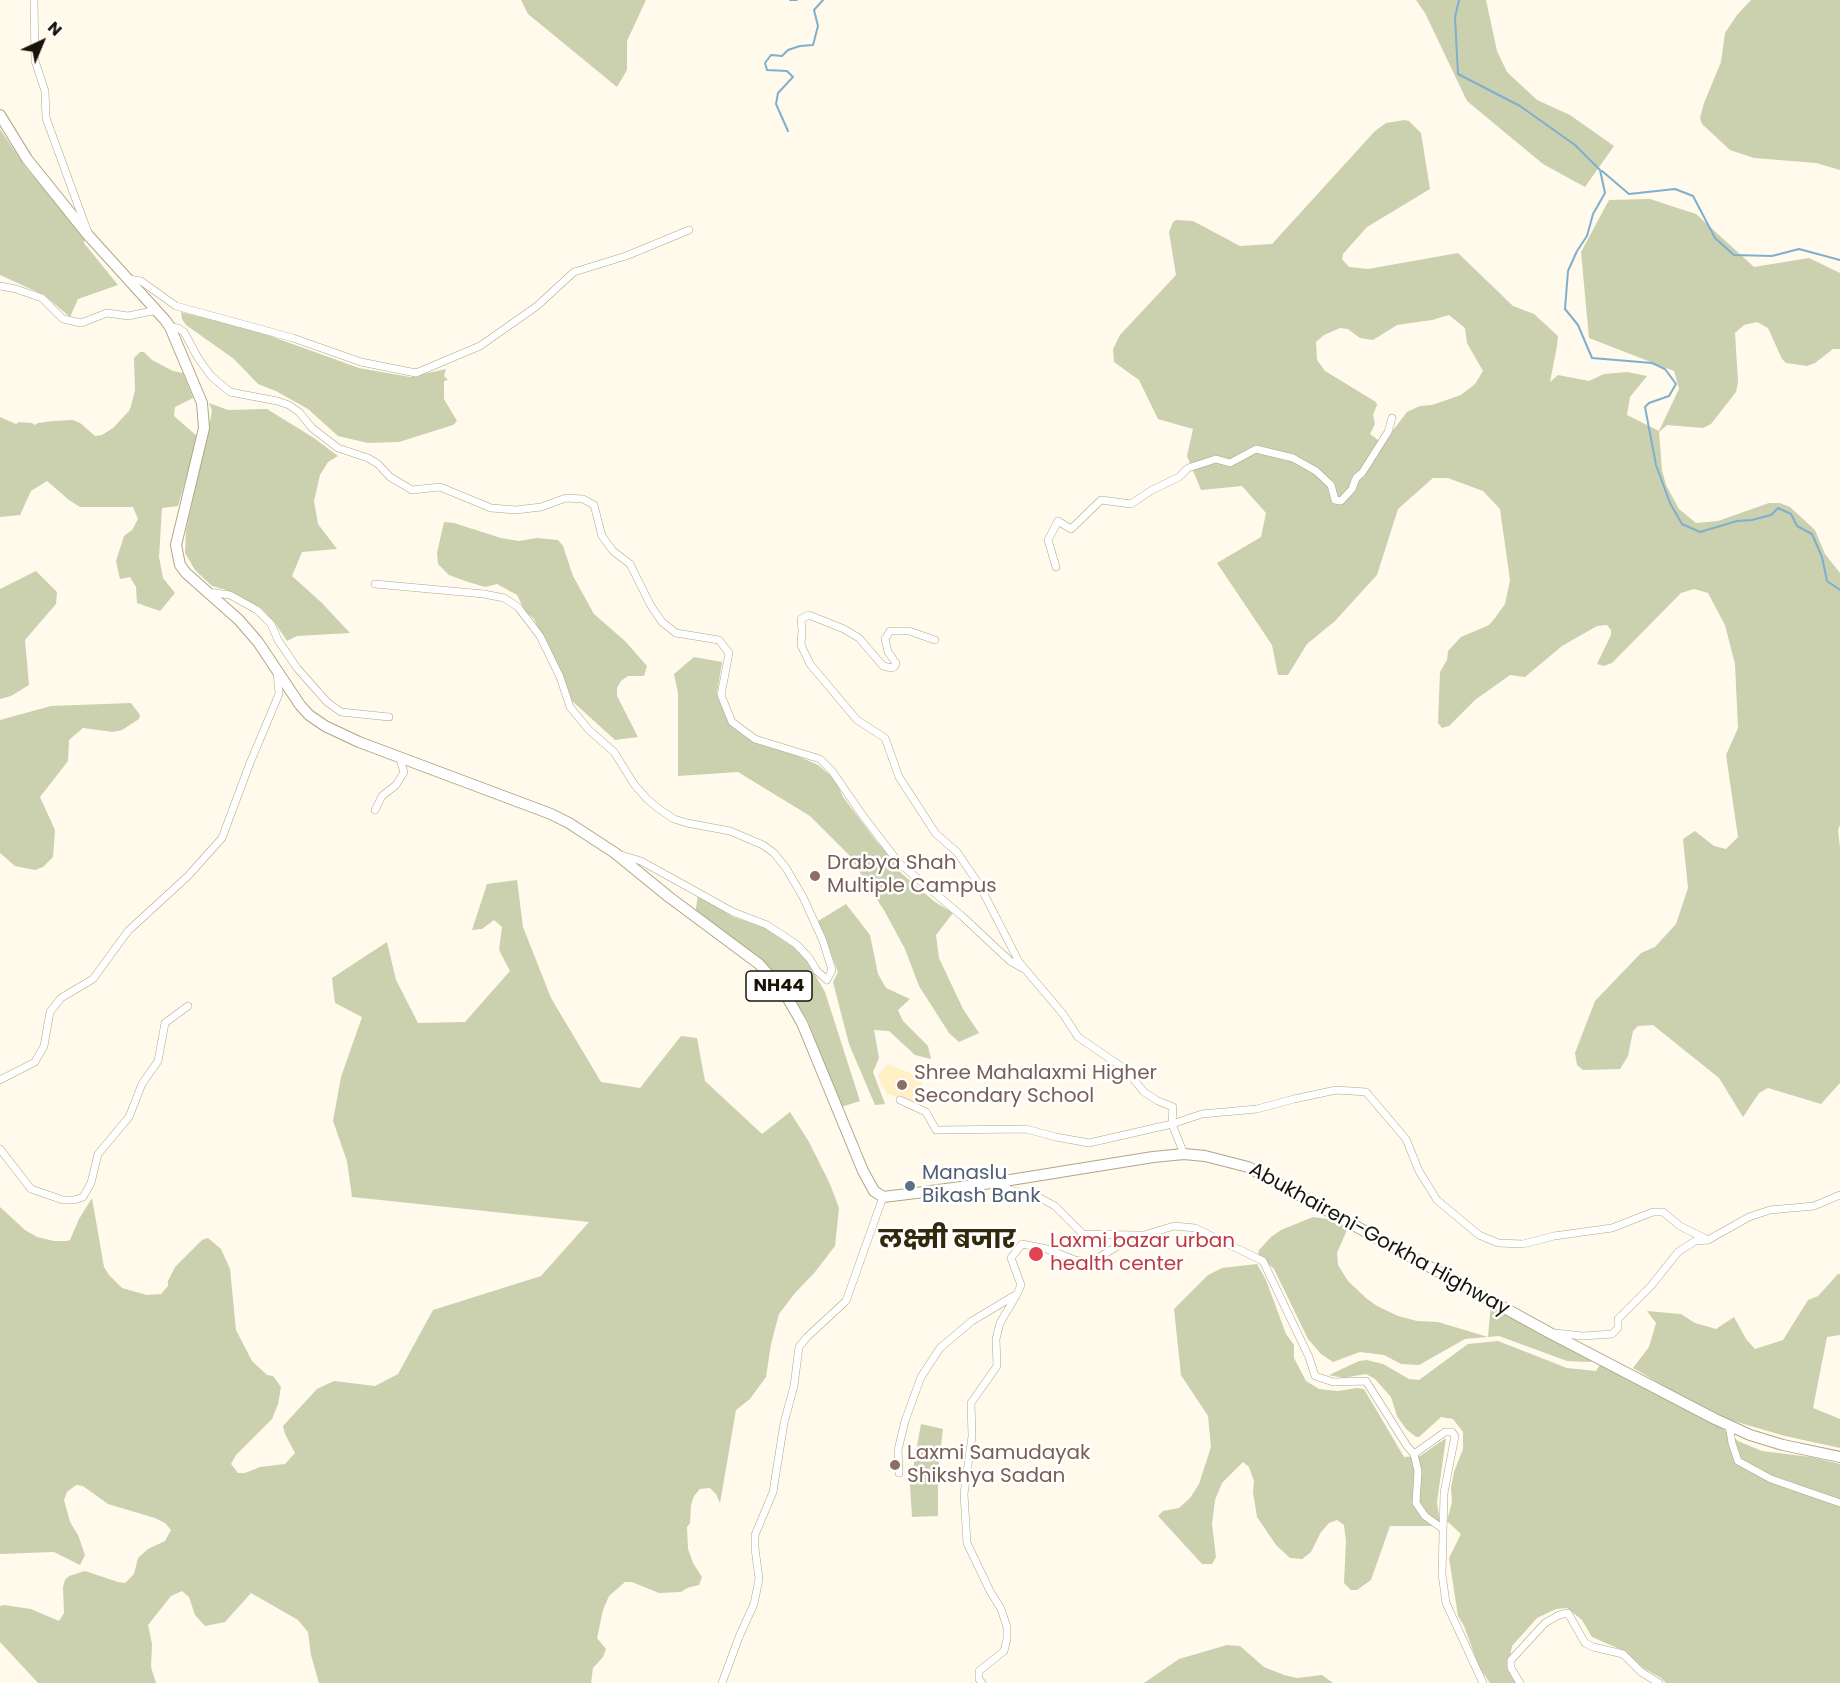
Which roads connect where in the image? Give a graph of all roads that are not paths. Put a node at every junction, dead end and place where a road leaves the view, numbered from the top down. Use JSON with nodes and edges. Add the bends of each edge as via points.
{"nodes":[{"id":1,"x":34,"y":0,"type":"edge"},
{"id":2,"x":0,"y":115,"type":"edge"},
{"id":3,"x":690,"y":230,"type":"dead end"},
{"id":4,"x":88,"y":236,"type":"junction"},
{"id":5,"x":127,"y":278,"type":"junction"},
{"id":6,"x":0,"y":286,"type":"edge"},
{"id":7,"x":157,"y":310,"type":"junction"},
{"id":8,"x":170,"y":327,"type":"junction"},
{"id":9,"x":1392,"y":418,"type":"dead end"},
{"id":10,"x":1056,"y":567,"type":"dead end"},
{"id":11,"x":375,"y":584,"type":"dead end"},
{"id":12,"x":206,"y":592,"type":"junction"},
{"id":13,"x":935,"y":640,"type":"dead end"},
{"id":14,"x":277,"y":670,"type":"junction"},
{"id":15,"x":388,"y":717,"type":"dead end"},
{"id":16,"x":399,"y":757,"type":"junction"},
{"id":17,"x":375,"y":810,"type":"dead end"},
{"id":18,"x":615,"y":854,"type":"junction"},
{"id":19,"x":1026,"y":970,"type":"junction"},
{"id":20,"x":188,"y":1006,"type":"dead end"},
{"id":21,"x":0,"y":1080,"type":"edge"},
{"id":22,"x":900,"y":1100,"type":"dead end"},
{"id":23,"x":1172,"y":1124,"type":"junction"},
{"id":24,"x":0,"y":1149,"type":"edge"},
{"id":25,"x":1184,"y":1154,"type":"junction"},
{"id":26,"x":998,"y":1182,"type":"junction"},
{"id":27,"x":1840,"y":1195,"type":"edge"},
{"id":28,"x":883,"y":1197,"type":"junction"},
{"id":29,"x":1136,"y":1235,"type":"junction"},
{"id":30,"x":1708,"y":1240,"type":"junction"},
{"id":31,"x":1017,"y":1294,"type":"junction"},
{"id":32,"x":1551,"y":1333,"type":"junction"},
{"id":33,"x":1729,"y":1425,"type":"junction"},
{"id":34,"x":1414,"y":1454,"type":"junction"},
{"id":35,"x":1840,"y":1457,"type":"edge"},
{"id":36,"x":899,"y":1473,"type":"dead end"},
{"id":37,"x":1840,"y":1503,"type":"edge"},
{"id":38,"x":1443,"y":1529,"type":"junction"},
{"id":39,"x":722,"y":1683,"type":"edge"},
{"id":40,"x":982,"y":1683,"type":"edge"},
{"id":41,"x":1483,"y":1683,"type":"edge"},
{"id":42,"x":1520,"y":1683,"type":"edge"},
{"id":43,"x":1659,"y":1683,"type":"edge"}],
"edges":[{"from":1,"to":4,"type":"street","via":[[35,60],[45,91],[46,118]]},
{"from":2,"to":4,"type":"main road","number":"NH44","via":[[27,159]]},
{"from":3,"to":5,"type":"street","via":[[574,272],[537,306],[480,346],[416,373],[361,362],[176,306],[141,281]]},
{"from":4,"to":5,"type":"main road","number":"NH44"},
{"from":5,"to":7,"type":"main road","number":"NH44"},
{"from":6,"to":7,"type":"street","via":[[42,298],[63,319],[81,323],[106,313],[128,316]]},
{"from":7,"to":8,"type":"main road","number":"NH44"},
{"from":8,"to":12,"type":"main road","number":"NH44","via":[[202,403],[204,428],[179,526],[177,555],[186,573]]},
{"from":8,"to":19,"type":"street","via":[[184,332],[211,376],[230,392],[289,405],[338,448],[368,458],[412,490],[440,487],[492,508],[516,510],[566,498],[583,499],[594,505],[603,536],[613,551],[630,564],[662,622],[676,633],[719,640],[729,653],[721,695],[732,722],[755,739],[820,759],[899,862],[1010,961]]},
{"from":9,"to":10,"type":"street","via":[[1388,432],[1341,501],[1335,500],[1331,485],[1316,471],[1293,458],[1256,449],[1230,463],[1216,459],[1188,468],[1131,504],[1101,500],[1071,529],[1058,522],[1048,540]]},
{"from":11,"to":18,"type":"street","via":[[484,594],[504,598],[518,607],[540,636],[570,706],[614,752],[634,784],[658,810],[687,823],[730,831],[774,853],[803,897],[824,941],[832,970],[827,980],[796,944],[767,925],[733,912],[641,861]]},
{"from":12,"to":14,"type":"main road","number":"NH44","via":[[239,620]]},
{"from":12,"to":15,"type":"street","via":[[230,595],[257,610],[271,624],[297,668],[341,712]]},
{"from":13,"to":19,"type":"street","via":[[909,631],[890,631],[885,639],[896,663],[892,668],[883,666],[859,638],[844,629],[809,615],[801,619],[801,645],[810,664],[857,720],[885,738],[899,777],[936,834],[957,852],[980,886]]},
{"from":14,"to":16,"type":"main road","number":"NH44","via":[[309,715],[359,742]]},
{"from":14,"to":21,"type":"street","via":[[279,694],[222,838],[188,876],[128,931],[93,979],[62,999],[50,1012],[44,1046],[35,1062]]},
{"from":16,"to":17,"type":"street","via":[[404,772]]},
{"from":16,"to":18,"type":"main road","number":"NH44","via":[[551,814]]},
{"from":18,"to":28,"type":"main road","number":"NH44","via":[[759,963],[784,992],[819,1060],[868,1184]]},
{"from":19,"to":23,"type":"street","via":[[1078,1037],[1125,1069],[1144,1092],[1173,1107]]},
{"from":20,"to":24,"type":"street","via":[[165,1023],[158,1061],[142,1084],[129,1117],[98,1154],[83,1197],[63,1200],[30,1189]]},
{"from":22,"to":23,"type":"street","via":[[926,1112],[936,1130],[1026,1130],[1089,1143]]},
{"from":23,"to":25,"type":"street"},
{"from":23,"to":30,"type":"street","via":[[1202,1114],[1257,1109],[1336,1090],[1366,1092],[1406,1139],[1419,1172],[1437,1200],[1479,1235],[1498,1244],[1523,1244],[1612,1228],[1653,1212],[1663,1212],[1680,1227]]},
{"from":25,"to":26,"type":"main road","name":"Abukhaireni-Gorkha Highway"},
{"from":25,"to":32,"type":"main road","name":"Abukhaireni-Gorkha Highway","via":[[1248,1167]]},
{"from":26,"to":28,"type":"main road","name":"Abukhaireni-Gorkha Highway"},
{"from":26,"to":29,"type":"street","via":[[1055,1206],[1083,1234]]},
{"from":27,"to":30,"type":"street","via":[[1814,1206],[1770,1210],[1749,1217]]},
{"from":28,"to":39,"type":"street","via":[[846,1300],[799,1347],[773,1492],[756,1535],[757,1593]]},
{"from":29,"to":31,"type":"street","via":[[1086,1262],[1022,1244],[1011,1258],[1021,1285]]},
{"from":29,"to":34,"type":"street","via":[[1174,1226],[1195,1227],[1263,1261],[1315,1376],[1334,1382],[1366,1381]]},
{"from":30,"to":32,"type":"street","via":[[1695,1241],[1678,1252],[1618,1319],[1618,1328],[1612,1334]]},
{"from":31,"to":36,"type":"street","via":[[972,1321],[940,1348],[912,1400],[898,1450]]},
{"from":31,"to":40,"type":"street","via":[[1000,1323],[997,1366],[971,1403],[972,1436],[964,1494],[967,1543],[1007,1627],[1004,1651],[979,1671]]},
{"from":32,"to":33,"type":"main road","name":"Abukhaireni-Gorkha Highway"},
{"from":33,"to":35,"type":"main road","name":"Abukhaireni-Gorkha Highway","via":[[1783,1446]]},
{"from":33,"to":37,"type":"street","via":[[1738,1461],[1771,1479]]},
{"from":34,"to":38,"type":"street","via":[[1418,1471],[1416,1503],[1425,1516]]},
{"from":34,"to":38,"type":"street","via":[[1445,1432],[1455,1436],[1444,1493]]},
{"from":38,"to":41,"type":"street","via":[[1446,1603]]},
{"from":42,"to":43,"type":"street","via":[[1511,1660],[1545,1623],[1568,1613],[1585,1643],[1623,1654]]}]}
